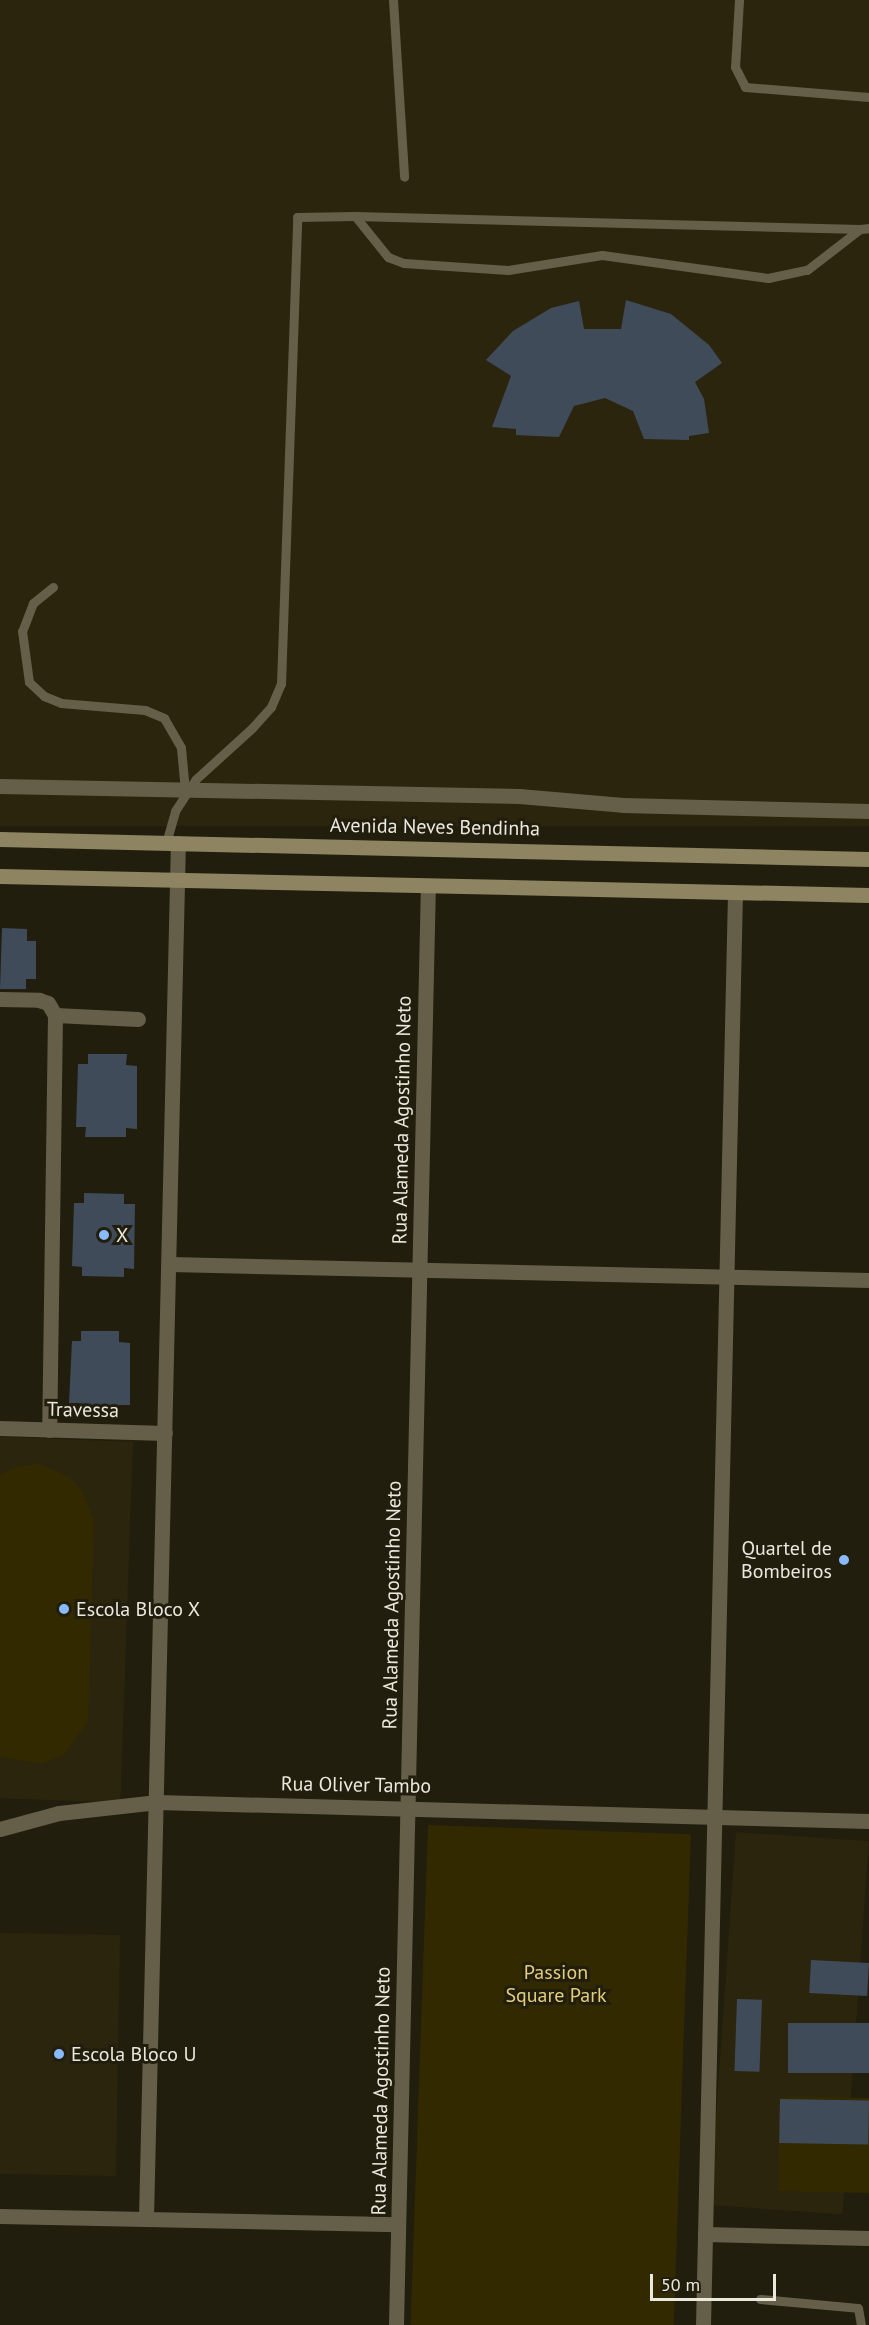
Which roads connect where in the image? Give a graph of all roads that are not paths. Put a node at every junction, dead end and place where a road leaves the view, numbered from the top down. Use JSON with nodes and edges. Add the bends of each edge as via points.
{"nodes":[{"id":1,"x":393,"y":0,"type":"edge"},
{"id":2,"x":739,"y":0,"type":"edge"},
{"id":3,"x":869,"y":97,"type":"edge"},
{"id":4,"x":404,"y":177,"type":"dead end"},
{"id":5,"x":355,"y":216,"type":"junction"},
{"id":6,"x":865,"y":229,"type":"edge"},
{"id":7,"x":53,"y":587,"type":"dead end"},
{"id":8,"x":0,"y":786,"type":"edge"},
{"id":9,"x":187,"y":790,"type":"junction"},
{"id":10,"x":869,"y":811,"type":"edge"},
{"id":11,"x":0,"y":839,"type":"edge"},
{"id":12,"x":172,"y":843,"type":"junction"},
{"id":13,"x":869,"y":859,"type":"edge"},
{"id":14,"x":0,"y":876,"type":"edge"},
{"id":15,"x":177,"y":880,"type":"junction"},
{"id":16,"x":428,"y":887,"type":"junction"},
{"id":17,"x":735,"y":893,"type":"junction"},
{"id":18,"x":869,"y":895,"type":"edge"},
{"id":19,"x":0,"y":999,"type":"edge"},
{"id":20,"x":55,"y":1015,"type":"junction"},
{"id":21,"x":138,"y":1019,"type":"dead end"},
{"id":22,"x":170,"y":1264,"type":"junction"},
{"id":23,"x":421,"y":1269,"type":"junction"},
{"id":24,"x":729,"y":1277,"type":"junction"},
{"id":25,"x":869,"y":1280,"type":"edge"},
{"id":26,"x":0,"y":1428,"type":"edge"},
{"id":27,"x":49,"y":1430,"type":"junction"},
{"id":28,"x":165,"y":1432,"type":"junction"},
{"id":29,"x":156,"y":1802,"type":"junction"},
{"id":30,"x":408,"y":1806,"type":"junction"},
{"id":31,"x":714,"y":1817,"type":"junction"},
{"id":32,"x":869,"y":1821,"type":"edge"},
{"id":33,"x":0,"y":1829,"type":"edge"},
{"id":34,"x":0,"y":2216,"type":"edge"},
{"id":35,"x":146,"y":2218,"type":"junction"},
{"id":36,"x":398,"y":2224,"type":"junction"},
{"id":37,"x":705,"y":2234,"type":"junction"},
{"id":38,"x":869,"y":2238,"type":"edge"},
{"id":39,"x":760,"y":2299,"type":"dead end"},
{"id":40,"x":396,"y":2325,"type":"edge"},
{"id":41,"x":703,"y":2325,"type":"edge"},
{"id":42,"x":861,"y":2325,"type":"edge"}],
"edges":[{"from":1,"to":4,"type":"lane"},
{"from":2,"to":3,"type":"lane","via":[[735,67],[746,87]]},
{"from":5,"to":6,"type":"lane"},
{"from":5,"to":6,"type":"lane","via":[[388,257],[404,263],[508,270],[602,255],[768,278],[807,270]]},
{"from":5,"to":9,"type":"lane","via":[[304,214],[294,222],[281,684],[271,707]]},
{"from":7,"to":9,"type":"lane","via":[[33,603],[22,631],[29,682],[44,696],[61,703],[145,710],[164,718],[181,748]]},
{"from":8,"to":9,"type":"street"},
{"from":9,"to":10,"type":"street","via":[[519,796],[623,805]]},
{"from":9,"to":12,"type":"lane","via":[[176,811]]},
{"from":11,"to":12,"type":"street","name":"Avenida Neves Bendinha"},
{"from":12,"to":13,"type":"street","name":"Avenida Neves Bendinha"},
{"from":12,"to":15,"type":"street"},
{"from":14,"to":15,"type":"street"},
{"from":15,"to":16,"type":"street"},
{"from":15,"to":22,"type":"street"},
{"from":16,"to":17,"type":"street"},
{"from":16,"to":23,"type":"street","name":"Rua Alameda Agostinho Neto"},
{"from":17,"to":18,"type":"street"},
{"from":17,"to":24,"type":"street"},
{"from":19,"to":20,"type":"street","via":[[39,1000],[48,1003]]},
{"from":20,"to":21,"type":"street"},
{"from":20,"to":27,"type":"street"},
{"from":22,"to":23,"type":"street"},
{"from":22,"to":28,"type":"street"},
{"from":23,"to":24,"type":"street"},
{"from":23,"to":30,"type":"street","name":"Rua Alameda Agostinho Neto"},
{"from":24,"to":25,"type":"street"},
{"from":24,"to":31,"type":"street"},
{"from":26,"to":27,"type":"street","name":"Travessa"},
{"from":27,"to":28,"type":"street","name":"Travessa"},
{"from":28,"to":29,"type":"street"},
{"from":29,"to":30,"type":"street","name":"Rua Oliver Tambo"},
{"from":29,"to":33,"type":"street","name":"Rua Oliver Tambo","via":[[59,1813]]},
{"from":29,"to":35,"type":"street"},
{"from":30,"to":31,"type":"street","name":"Rua Oliver Tambo"},
{"from":30,"to":36,"type":"street","name":"Rua Alameda Agostinho Neto"},
{"from":31,"to":32,"type":"street","name":"Rua Oliver Tambo"},
{"from":31,"to":37,"type":"street"},
{"from":34,"to":35,"type":"street"},
{"from":35,"to":36,"type":"street"},
{"from":36,"to":40,"type":"street","name":"Rua Alameda Agostinho Neto"},
{"from":37,"to":38,"type":"street"},
{"from":37,"to":41,"type":"street"},
{"from":39,"to":42,"type":"lane","via":[[858,2308]]}]}
